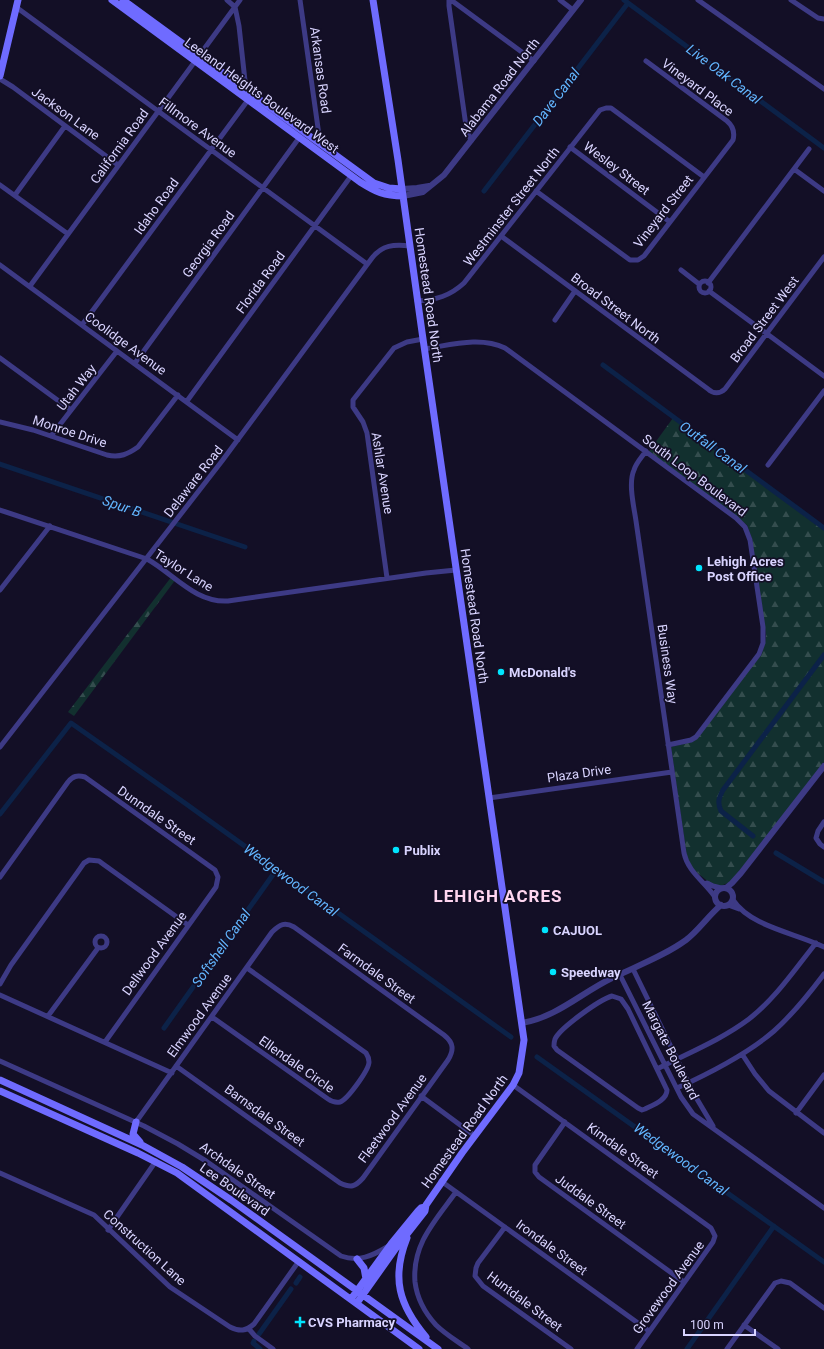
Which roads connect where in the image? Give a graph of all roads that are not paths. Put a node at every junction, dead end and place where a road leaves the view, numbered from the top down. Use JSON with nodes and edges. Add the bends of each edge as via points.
{"nodes":[{"id":1,"x":112,"y":0,"type":"edge"},
{"id":2,"x":123,"y":0,"type":"edge"},
{"id":3,"x":227,"y":0,"type":"edge"},
{"id":4,"x":240,"y":0,"type":"edge"},
{"id":5,"x":300,"y":0,"type":"edge"},
{"id":6,"x":373,"y":0,"type":"edge"},
{"id":7,"x":450,"y":0,"type":"edge"},
{"id":8,"x":560,"y":0,"type":"edge"},
{"id":9,"x":581,"y":0,"type":"edge"},
{"id":10,"x":700,"y":0,"type":"edge"},
{"id":11,"x":791,"y":0,"type":"edge"},
{"id":12,"x":17,"y":4,"type":"edge"},
{"id":13,"x":235,"y":7,"type":"junction"},
{"id":14,"x":573,"y":10,"type":"junction"},
{"id":15,"x":824,"y":19,"type":"edge"},
{"id":16,"x":197,"y":58,"type":"junction"},
{"id":17,"x":534,"y":60,"type":"junction"},
{"id":18,"x":646,"y":61,"type":"dead end"},
{"id":19,"x":0,"y":78,"type":"edge"},
{"id":20,"x":824,"y":89,"type":"edge"},
{"id":21,"x":246,"y":90,"type":"junction"},
{"id":22,"x":248,"y":100,"type":"junction"},
{"id":23,"x":158,"y":111,"type":"junction"},
{"id":24,"x":65,"y":126,"type":"junction"},
{"id":25,"x":735,"y":132,"type":"joint"},
{"id":26,"x":299,"y":138,"type":"junction"},
{"id":27,"x":471,"y":141,"type":"junction"},
{"id":28,"x":318,"y":142,"type":"junction"},
{"id":29,"x":570,"y":147,"type":"junction"},
{"id":30,"x":808,"y":149,"type":"dead end"},
{"id":31,"x":211,"y":150,"type":"junction"},
{"id":32,"x":118,"y":165,"type":"junction"},
{"id":33,"x":794,"y":169,"type":"junction"},
{"id":34,"x":352,"y":176,"type":"junction"},
{"id":35,"x":704,"y":177,"type":"junction"},
{"id":36,"x":0,"y":185,"type":"edge"},
{"id":37,"x":263,"y":188,"type":"junction"},
{"id":38,"x":536,"y":191,"type":"junction"},
{"id":39,"x":403,"y":192,"type":"junction"},
{"id":40,"x":824,"y":192,"type":"edge"},
{"id":41,"x":15,"y":195,"type":"junction"},
{"id":42,"x":670,"y":222,"type":"junction"},
{"id":43,"x":315,"y":226,"type":"junction"},
{"id":44,"x":68,"y":234,"type":"junction"},
{"id":45,"x":501,"y":236,"type":"junction"},
{"id":46,"x":410,"y":246,"type":"junction"},
{"id":47,"x":824,"y":257,"type":"edge"},
{"id":48,"x":367,"y":264,"type":"junction"},
{"id":49,"x":0,"y":265,"type":"edge"},
{"id":50,"x":681,"y":270,"type":"dead end"},
{"id":51,"x":708,"y":282,"type":"junction"},
{"id":52,"x":699,"y":284,"type":"junction"},
{"id":53,"x":30,"y":286,"type":"junction"},
{"id":54,"x":575,"y":291,"type":"junction"},
{"id":55,"x":709,"y":291,"type":"junction"},
{"id":56,"x":418,"y":301,"type":"junction"},
{"id":57,"x":554,"y":320,"type":"dead end"},
{"id":58,"x":82,"y":325,"type":"junction"},
{"id":59,"x":767,"y":334,"type":"junction"},
{"id":60,"x":423,"y":339,"type":"junction"},
{"id":61,"x":424,"y":349,"type":"junction"},
{"id":62,"x":117,"y":351,"type":"junction"},
{"id":63,"x":0,"y":358,"type":"edge"},
{"id":64,"x":135,"y":363,"type":"junction"},
{"id":65,"x":824,"y":376,"type":"edge"},
{"id":66,"x":824,"y":391,"type":"edge"},
{"id":67,"x":719,"y":392,"type":"joint"},
{"id":68,"x":178,"y":395,"type":"junction"},
{"id":69,"x":187,"y":401,"type":"junction"},
{"id":70,"x":71,"y":410,"type":"junction"},
{"id":71,"x":0,"y":422,"type":"edge"},
{"id":72,"x":51,"y":436,"type":"junction"},
{"id":73,"x":238,"y":440,"type":"junction"},
{"id":74,"x":646,"y":451,"type":"junction"},
{"id":75,"x":768,"y":465,"type":"dead end"},
{"id":76,"x":0,"y":510,"type":"edge"},
{"id":77,"x":50,"y":526,"type":"junction"},
{"id":78,"x":147,"y":559,"type":"junction"},
{"id":79,"x":456,"y":570,"type":"junction"},
{"id":80,"x":387,"y":578,"type":"junction"},
{"id":81,"x":0,"y":590,"type":"edge"},
{"id":82,"x":668,"y":745,"type":"junction"},
{"id":83,"x":0,"y":747,"type":"edge"},
{"id":84,"x":824,"y":766,"type":"edge"},
{"id":85,"x":672,"y":772,"type":"junction"},
{"id":86,"x":489,"y":798,"type":"junction"},
{"id":87,"x":824,"y":822,"type":"edge"},
{"id":88,"x":824,"y":847,"type":"edge"},
{"id":89,"x":741,"y":873,"type":"junction"},
{"id":90,"x":0,"y":876,"type":"edge"},
{"id":91,"x":218,"y":877,"type":"joint"},
{"id":92,"x":699,"y":879,"type":"junction"},
{"id":93,"x":723,"y":888,"type":"junction"},
{"id":94,"x":732,"y":892,"type":"junction"},
{"id":95,"x":715,"y":898,"type":"junction"},
{"id":96,"x":733,"y":900,"type":"junction"},
{"id":97,"x":721,"y":905,"type":"junction"},
{"id":98,"x":728,"y":905,"type":"junction"},
{"id":99,"x":742,"y":910,"type":"junction"},
{"id":100,"x":710,"y":915,"type":"junction"},
{"id":101,"x":283,"y":924,"type":"joint"},
{"id":102,"x":188,"y":925,"type":"junction"},
{"id":103,"x":816,"y":943,"type":"junction"},
{"id":104,"x":824,"y":946,"type":"edge"},
{"id":105,"x":98,"y":948,"type":"dead end"},
{"id":106,"x":247,"y":968,"type":"junction"},
{"id":107,"x":633,"y":968,"type":"junction"},
{"id":108,"x":824,"y":974,"type":"edge"},
{"id":109,"x":620,"y":975,"type":"junction"},
{"id":110,"x":0,"y":984,"type":"edge"},
{"id":111,"x":0,"y":994,"type":"edge"},
{"id":112,"x":636,"y":1005,"type":"junction"},
{"id":113,"x":628,"y":1009,"type":"junction"},
{"id":114,"x":48,"y":1016,"type":"junction"},
{"id":115,"x":212,"y":1017,"type":"junction"},
{"id":116,"x":522,"y":1022,"type":"junction"},
{"id":117,"x":105,"y":1042,"type":"junction"},
{"id":118,"x":453,"y":1048,"type":"joint"},
{"id":119,"x":742,"y":1054,"type":"junction"},
{"id":120,"x":676,"y":1059,"type":"junction"},
{"id":121,"x":0,"y":1061,"type":"edge"},
{"id":122,"x":665,"y":1065,"type":"junction"},
{"id":123,"x":176,"y":1066,"type":"junction"},
{"id":124,"x":657,"y":1069,"type":"junction"},
{"id":125,"x":172,"y":1073,"type":"junction"},
{"id":126,"x":824,"y":1075,"type":"edge"},
{"id":127,"x":0,"y":1080,"type":"edge"},
{"id":128,"x":688,"y":1082,"type":"junction"},
{"id":129,"x":513,"y":1085,"type":"junction"},
{"id":130,"x":677,"y":1088,"type":"junction"},
{"id":131,"x":0,"y":1091,"type":"edge"},
{"id":132,"x":421,"y":1096,"type":"junction"},
{"id":133,"x":796,"y":1113,"type":"junction"},
{"id":134,"x":51,"y":1114,"type":"junction"},
{"id":135,"x":136,"y":1122,"type":"junction"},
{"id":136,"x":565,"y":1122,"type":"junction"},
{"id":137,"x":98,"y":1124,"type":"junction"},
{"id":138,"x":713,"y":1127,"type":"junction"},
{"id":139,"x":824,"y":1133,"type":"edge"},
{"id":140,"x":118,"y":1134,"type":"junction"},
{"id":141,"x":475,"y":1136,"type":"junction"},
{"id":142,"x":145,"y":1146,"type":"junction"},
{"id":143,"x":160,"y":1154,"type":"junction"},
{"id":144,"x":156,"y":1161,"type":"junction"},
{"id":145,"x":0,"y":1173,"type":"edge"},
{"id":146,"x":441,"y":1181,"type":"junction"},
{"id":147,"x":340,"y":1183,"type":"joint"},
{"id":148,"x":456,"y":1192,"type":"junction"},
{"id":149,"x":425,"y":1207,"type":"junction"},
{"id":150,"x":824,"y":1208,"type":"edge"},
{"id":151,"x":233,"y":1212,"type":"junction"},
{"id":152,"x":414,"y":1224,"type":"junction"},
{"id":153,"x":266,"y":1226,"type":"junction"},
{"id":154,"x":505,"y":1227,"type":"junction"},
{"id":155,"x":108,"y":1230,"type":"junction"},
{"id":156,"x":715,"y":1236,"type":"joint"},
{"id":157,"x":391,"y":1244,"type":"junction"},
{"id":158,"x":357,"y":1259,"type":"junction"},
{"id":159,"x":299,"y":1261,"type":"junction"},
{"id":160,"x":366,"y":1279,"type":"junction"},
{"id":161,"x":684,"y":1282,"type":"junction"},
{"id":162,"x":360,"y":1293,"type":"junction"},
{"id":163,"x":354,"y":1301,"type":"junction"},
{"id":164,"x":824,"y":1308,"type":"edge"},
{"id":165,"x":744,"y":1325,"type":"junction"},
{"id":166,"x":249,"y":1329,"type":"junction"},
{"id":167,"x":649,"y":1331,"type":"junction"},
{"id":168,"x":273,"y":1349,"type":"edge"},
{"id":169,"x":420,"y":1349,"type":"edge"},
{"id":170,"x":439,"y":1349,"type":"edge"},
{"id":171,"x":468,"y":1349,"type":"edge"},
{"id":172,"x":571,"y":1349,"type":"edge"},
{"id":173,"x":636,"y":1349,"type":"edge"},
{"id":174,"x":727,"y":1349,"type":"edge"},
{"id":175,"x":778,"y":1349,"type":"edge"}],
"edges":[{"from":1,"to":16,"type":"main road","name":"Leeland Heights Boulevard West"},
{"from":2,"to":16,"type":"main road","name":"Leeland Heights Boulevard West"},
{"from":3,"to":13,"type":"street"},
{"from":4,"to":13,"type":"street","name":"California Road"},
{"from":5,"to":28,"type":"street","name":"Arkansas Road"},
{"from":6,"to":39,"type":"main road","name":"Homestead Road North"},
{"from":7,"to":17,"type":"street"},
{"from":7,"to":27,"type":"street","via":[[466,126]]},
{"from":8,"to":14,"type":"street"},
{"from":9,"to":14,"type":"street","name":"Alabama Road North"},
{"from":10,"to":20,"type":"street"},
{"from":11,"to":15,"type":"street","via":[[818,18]]},
{"from":12,"to":19,"type":"main road"},
{"from":12,"to":23,"type":"street","name":"Fillmore Avenue"},
{"from":13,"to":16,"type":"street","name":"California Road"},
{"from":13,"to":21,"type":"street"},
{"from":14,"to":17,"type":"street","name":"Alabama Road North"},
{"from":16,"to":21,"type":"main road","name":"Leeland Heights Boulevard West"},
{"from":16,"to":22,"type":"main road","name":"Leeland Heights Boulevard West"},
{"from":16,"to":23,"type":"street","name":"California Road"},
{"from":17,"to":27,"type":"street","name":"Alabama Road North"},
{"from":18,"to":25,"type":"street","name":"Vineyard Place","via":[[731,124]]},
{"from":19,"to":24,"type":"street","name":"Jackson Lane"},
{"from":21,"to":28,"type":"main road","name":"Leeland Heights Boulevard West"},
{"from":22,"to":26,"type":"main road","name":"Leeland Heights Boulevard West"},
{"from":22,"to":31,"type":"street","name":"Idaho Road"},
{"from":23,"to":31,"type":"street","name":"Fillmore Avenue"},
{"from":23,"to":32,"type":"street","name":"California Road"},
{"from":24,"to":32,"type":"street","name":"Jackson Lane"},
{"from":24,"to":41,"type":"street"},
{"from":25,"to":35,"type":"street","name":"Vineyard Street","via":[[733,140]]},
{"from":26,"to":34,"type":"main road","name":"Leeland Heights Boulevard West"},
{"from":26,"to":37,"type":"street","name":"Georgia Road"},
{"from":27,"to":39,"type":"street","name":"Alabama Road North","via":[[433,185]]},
{"from":28,"to":39,"type":"main road","name":"Leeland Heights Boulevard West","via":[[374,183]]},
{"from":29,"to":35,"type":"street","name":"Westminster Street North","via":[[600,110],[610,108]]},
{"from":29,"to":38,"type":"street","name":"Westminster Street North"},
{"from":29,"to":42,"type":"street","name":"Wesley Street"},
{"from":30,"to":33,"type":"street"},
{"from":31,"to":37,"type":"street","name":"Fillmore Avenue"},
{"from":31,"to":58,"type":"street","name":"Idaho Road"},
{"from":32,"to":44,"type":"street","name":"California Road"},
{"from":33,"to":40,"type":"street"},
{"from":33,"to":51,"type":"street"},
{"from":34,"to":39,"type":"main road","name":"Leeland Heights Boulevard West","via":[[382,194],[390,196]]},
{"from":34,"to":43,"type":"street","name":"Florida Road"},
{"from":35,"to":42,"type":"street","name":"Vineyard Street"},
{"from":36,"to":41,"type":"street"},
{"from":37,"to":43,"type":"street","name":"Fillmore Avenue"},
{"from":37,"to":64,"type":"street","name":"Georgia Road"},
{"from":38,"to":42,"type":"street","name":"Vineyard Street","via":[[630,260],[638,260],[644,256]]},
{"from":38,"to":45,"type":"street","name":"Westminster Street North"},
{"from":39,"to":46,"type":"main road","name":"Homestead Road North"},
{"from":41,"to":44,"type":"street"},
{"from":43,"to":48,"type":"street","name":"Fillmore Avenue"},
{"from":43,"to":69,"type":"street","name":"Florida Road"},
{"from":44,"to":53,"type":"street","name":"California Road"},
{"from":45,"to":54,"type":"street","name":"Broad Street North"},
{"from":45,"to":56,"type":"street","name":"Westminster Street North","via":[[459,288],[444,297]]},
{"from":46,"to":48,"type":"street","name":"Delaware Road","via":[[399,244],[381,248]]},
{"from":46,"to":56,"type":"main road","name":"Homestead Road North"},
{"from":47,"to":59,"type":"street","name":"Broad Street West"},
{"from":48,"to":73,"type":"street","name":"Delaware Road"},
{"from":49,"to":53,"type":"street","name":"Coolidge Avenue"},
{"from":50,"to":52,"type":"street"},
{"from":51,"to":52,"type":"street"},
{"from":51,"to":55,"type":"street"},
{"from":52,"to":55,"type":"street","via":[[702,293]]},
{"from":53,"to":58,"type":"street","name":"Coolidge Avenue"},
{"from":54,"to":57,"type":"street"},
{"from":54,"to":67,"type":"street","name":"Broad Street North","via":[[711,392]]},
{"from":55,"to":59,"type":"street"},
{"from":56,"to":60,"type":"main road","name":"Homestead Road North"},
{"from":58,"to":62,"type":"street","name":"Coolidge Avenue"},
{"from":59,"to":65,"type":"street"},
{"from":59,"to":67,"type":"street","name":"Broad Street West","via":[[725,389]]},
{"from":60,"to":61,"type":"main road","name":"Homestead Road North"},
{"from":60,"to":80,"type":"street","name":"Ashlar Avenue","via":[[394,348],[354,400],[353,407],[367,433]]},
{"from":61,"to":74,"type":"street","name":"South Loop Boulevard","via":[[481,342],[500,346],[514,353]]},
{"from":61,"to":79,"type":"main road","name":"Homestead Road North"},
{"from":62,"to":64,"type":"street","name":"Coolidge Avenue"},
{"from":62,"to":70,"type":"street","name":"Utah Way"},
{"from":63,"to":70,"type":"street"},
{"from":64,"to":68,"type":"street","name":"Coolidge Avenue"},
{"from":66,"to":75,"type":"street"},
{"from":68,"to":69,"type":"street","name":"Coolidge Avenue"},
{"from":68,"to":72,"type":"street","name":"Monroe Drive","via":[[143,442],[125,455],[107,455]]},
{"from":69,"to":73,"type":"street","name":"Coolidge Avenue"},
{"from":70,"to":72,"type":"street","name":"Utah Way"},
{"from":71,"to":72,"type":"street","name":"Monroe Drive"},
{"from":73,"to":78,"type":"street","name":"Delaware Road"},
{"from":74,"to":82,"type":"street","name":"Business Way","via":[[634,468],[632,486]]},
{"from":74,"to":82,"type":"street","name":"South Loop Boulevard","via":[[745,526],[750,540],[764,636],[759,654],[700,732],[691,740]]},
{"from":76,"to":77,"type":"street","name":"Taylor Lane"},
{"from":77,"to":78,"type":"street","name":"Taylor Lane"},
{"from":77,"to":81,"type":"street"},
{"from":78,"to":80,"type":"street","name":"Taylor Lane","via":[[193,592],[212,601],[221,602]]},
{"from":78,"to":83,"type":"street","name":"Delaware Road"},
{"from":79,"to":80,"type":"street"},
{"from":79,"to":86,"type":"main road","name":"Homestead Road North"},
{"from":82,"to":85,"type":"street","name":"Business Way"},
{"from":84,"to":89,"type":"street"},
{"from":85,"to":86,"type":"street","name":"Plaza Drive"},
{"from":85,"to":92,"type":"street","name":"Business Way","via":[[685,859]]},
{"from":86,"to":116,"type":"main road","name":"Homestead Road North"},
{"from":87,"to":88,"type":"street","via":[[816,838]]},
{"from":89,"to":93,"type":"street"},
{"from":89,"to":94,"type":"street"},
{"from":90,"to":91,"type":"street","name":"Dunndale Street","via":[[68,782],[72,777],[79,775],[210,866]]},
{"from":91,"to":102,"type":"street","name":"Dellwood Avenue","via":[[216,887]]},
{"from":92,"to":93,"type":"street","name":"Business Way"},
{"from":92,"to":95,"type":"street","name":"Business Way","via":[[708,886]]},
{"from":93,"to":94,"type":"street"},
{"from":93,"to":95,"type":"street","via":[[716,892]]},
{"from":94,"to":96,"type":"street"},
{"from":95,"to":97,"type":"street"},
{"from":95,"to":100,"type":"street"},
{"from":96,"to":98,"type":"street"},
{"from":96,"to":99,"type":"street"},
{"from":97,"to":98,"type":"street"},
{"from":97,"to":100,"type":"street"},
{"from":98,"to":99,"type":"street"},
{"from":99,"to":103,"type":"street","via":[[770,926]]},
{"from":100,"to":107,"type":"street","via":[[686,940]]},
{"from":101,"to":106,"type":"street","name":"Elmwood Avenue","via":[[272,932]]},
{"from":101,"to":118,"type":"street","name":"Farmdale Street","via":[[294,927],[444,1035]]},
{"from":102,"to":110,"type":"street","via":[[103,864],[90,860],[77,872]]},
{"from":102,"to":117,"type":"street","name":"Dellwood Avenue"},
{"from":103,"to":104,"type":"street"},
{"from":103,"to":120,"type":"street","via":[[784,984],[756,1013],[725,1035]]},
{"from":105,"to":114,"type":"street"},
{"from":106,"to":115,"type":"street","name":"Elmwood Avenue"},
{"from":106,"to":115,"type":"street","name":"Ellendale Circle","via":[[366,1053],[369,1058],[367,1069],[345,1099],[332,1102]]},
{"from":107,"to":109,"type":"street"},
{"from":107,"to":120,"type":"street","name":"Margate Boulevard"},
{"from":108,"to":119,"type":"street","via":[[784,1021]]},
{"from":109,"to":112,"type":"street","name":"Margate Boulevard"},
{"from":109,"to":116,"type":"street","via":[[553,1014]]},
{"from":111,"to":114,"type":"street"},
{"from":112,"to":113,"type":"street"},
{"from":112,"to":122,"type":"street","name":"Margate Boulevard"},
{"from":113,"to":124,"type":"street"},
{"from":113,"to":124,"type":"street","via":[[618,997],[605,999],[566,1028],[556,1038],[555,1047],[640,1109],[649,1107],[667,1094]]},
{"from":114,"to":117,"type":"street"},
{"from":115,"to":123,"type":"street","name":"Elmwood Avenue"},
{"from":116,"to":129,"type":"main road","name":"Homestead Road North","via":[[522,1059]]},
{"from":117,"to":125,"type":"street"},
{"from":118,"to":132,"type":"street","name":"Fleetwood Avenue","via":[[448,1060]]},
{"from":119,"to":128,"type":"street"},
{"from":119,"to":133,"type":"street","via":[[769,1091]]},
{"from":120,"to":122,"type":"street"},
{"from":120,"to":128,"type":"street","name":"Margate Boulevard"},
{"from":121,"to":135,"type":"street","name":"Archdale Street"},
{"from":122,"to":124,"type":"street"},
{"from":122,"to":130,"type":"street","name":"Margate Boulevard"},
{"from":123,"to":125,"type":"street","name":"Elmwood Avenue"},
{"from":123,"to":147,"type":"street","name":"Barnsdale Street"},
{"from":125,"to":135,"type":"street","name":"Elmwood Avenue"},
{"from":126,"to":133,"type":"street"},
{"from":127,"to":137,"type":"main road","name":"Lee Boulevard"},
{"from":128,"to":130,"type":"street"},
{"from":128,"to":138,"type":"street","name":"Margate Boulevard"},
{"from":129,"to":136,"type":"street","name":"Kimdale Street"},
{"from":129,"to":141,"type":"main road","name":"Homestead Road North"},
{"from":130,"to":138,"type":"street","name":"Margate Boulevard","via":[[693,1114]]},
{"from":131,"to":134,"type":"main road","name":"Lee Boulevard"},
{"from":132,"to":141,"type":"street"},
{"from":132,"to":147,"type":"street","name":"Fleetwood Avenue","via":[[359,1182],[347,1187]]},
{"from":133,"to":139,"type":"street"},
{"from":134,"to":137,"type":"main road","via":[[56,1111],[88,1125]]},
{"from":134,"to":144,"type":"main road","name":"Lee Boulevard"},
{"from":135,"to":140,"type":"main road","via":[[126,1132]]},
{"from":135,"to":142,"type":"main road","via":[[133,1135]]},
{"from":135,"to":158,"type":"street","name":"Archdale Street","via":[[190,1150],[337,1254]]},
{"from":136,"to":156,"type":"street","name":"Kimdale Street","via":[[707,1223]]},
{"from":136,"to":161,"type":"street","name":"Juddale Street","via":[[535,1165],[535,1172]]},
{"from":137,"to":140,"type":"main road","name":"Lee Boulevard"},
{"from":138,"to":150,"type":"street","name":"Margate Boulevard"},
{"from":140,"to":142,"type":"main road","name":"Lee Boulevard"},
{"from":141,"to":146,"type":"main road","name":"Homestead Road North"},
{"from":142,"to":143,"type":"main road","name":"Lee Boulevard"},
{"from":143,"to":144,"type":"main road"},
{"from":143,"to":153,"type":"main road","name":"Lee Boulevard","via":[[207,1183]]},
{"from":144,"to":151,"type":"main road","name":"Lee Boulevard","via":[[178,1173]]},
{"from":144,"to":155,"type":"street"},
{"from":145,"to":155,"type":"street","name":"Construction Lane","via":[[94,1215]]},
{"from":146,"to":148,"type":"street","name":"Irondale Street"},
{"from":146,"to":149,"type":"main road","name":"Homestead Road North"},
{"from":148,"to":154,"type":"street","name":"Irondale Street"},
{"from":148,"to":171,"type":"street","via":[[422,1240],[415,1260],[414,1273],[417,1292],[429,1317],[442,1331]]},
{"from":149,"to":152,"type":"main road","name":"Homestead Road North","via":[[425,1211]]},
{"from":149,"to":157,"type":"main road","name":"Homestead Road North","via":[[418,1211]]},
{"from":151,"to":153,"type":"main road","via":[[239,1212]]},
{"from":151,"to":159,"type":"main road","name":"Lee Boulevard"},
{"from":152,"to":162,"type":"main road","name":"Homestead Road North"},
{"from":152,"to":170,"type":"main road","via":[[400,1261],[400,1292],[412,1320]]},
{"from":153,"to":162,"type":"main road","name":"Lee Boulevard"},
{"from":154,"to":167,"type":"street","name":"Irondale Street"},
{"from":154,"to":172,"type":"street","name":"Huntdale Street","via":[[478,1263],[475,1276],[482,1286]]},
{"from":155,"to":166,"type":"street","name":"Construction Lane","via":[[170,1287],[230,1327],[242,1331]]},
{"from":156,"to":161,"type":"street","name":"Grovewood Avenue"},
{"from":157,"to":158,"type":"street","via":[[372,1256]]},
{"from":157,"to":160,"type":"main road","name":"Homestead Road North"},
{"from":158,"to":160,"type":"main road","via":[[364,1268]]},
{"from":159,"to":163,"type":"main road","name":"Lee Boulevard"},
{"from":159,"to":166,"type":"street"},
{"from":160,"to":162,"type":"main road","name":"Homestead Road North"},
{"from":161,"to":167,"type":"street","name":"Grovewood Avenue"},
{"from":162,"to":163,"type":"main road","name":"Homestead Road North"},
{"from":162,"to":170,"type":"main road","name":"Lee Boulevard"},
{"from":163,"to":169,"type":"main road","name":"Lee Boulevard"},
{"from":164,"to":165,"type":"street","via":[[790,1283],[781,1281],[775,1283]]},
{"from":165,"to":174,"type":"street"},
{"from":165,"to":175,"type":"street"},
{"from":166,"to":168,"type":"street"},
{"from":167,"to":173,"type":"street","name":"Grovewood Avenue"}]}
